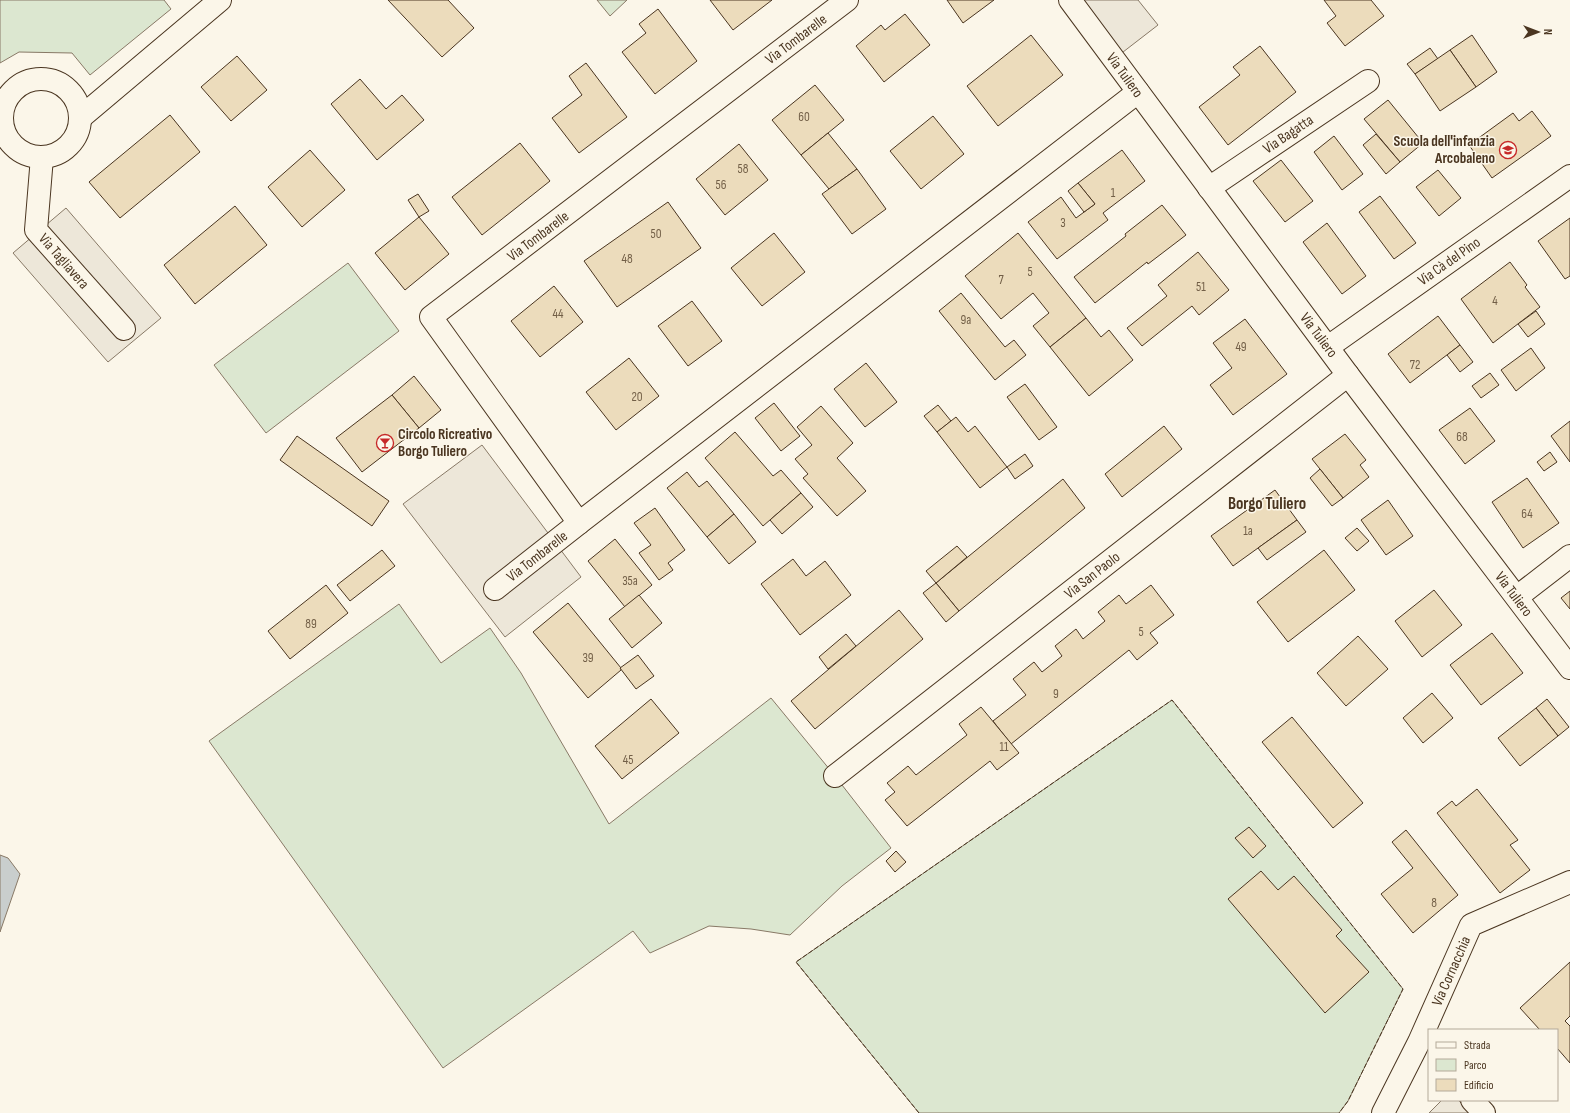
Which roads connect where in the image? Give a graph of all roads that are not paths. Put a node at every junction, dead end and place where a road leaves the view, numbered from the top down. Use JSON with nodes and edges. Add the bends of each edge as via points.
{"nodes":[{"id":1,"x":220,"y":0,"type":"edge"},
{"id":2,"x":848,"y":0,"type":"edge"},
{"id":3,"x":1070,"y":0,"type":"edge"},
{"id":4,"x":1368,"y":81,"type":"dead end"},
{"id":5,"x":1138,"y":92,"type":"junction"},
{"id":6,"x":80,"y":118,"type":"junction"},
{"id":7,"x":42,"y":157,"type":"junction"},
{"id":8,"x":1570,"y":176,"type":"edge"},
{"id":9,"x":1209,"y":188,"type":"junction"},
{"id":10,"x":124,"y":329,"type":"dead end"},
{"id":11,"x":1328,"y":347,"type":"junction"},
{"id":12,"x":1348,"y":375,"type":"junction"},
{"id":13,"x":579,"y":523,"type":"junction"},
{"id":14,"x":1570,"y":556,"type":"edge"},
{"id":15,"x":495,"y":589,"type":"dead end"},
{"id":16,"x":1517,"y":598,"type":"junction"},
{"id":17,"x":1570,"y":668,"type":"edge"},
{"id":18,"x":835,"y":776,"type":"dead end"},
{"id":19,"x":1570,"y":882,"type":"edge"},
{"id":20,"x":1431,"y":1029,"type":"edge"},
{"id":21,"x":1428,"y":1038,"type":"edge"},
{"id":22,"x":1424,"y":1048,"type":"edge"},
{"id":23,"x":1473,"y":1101,"type":"edge"},
{"id":24,"x":1383,"y":1113,"type":"edge"},
{"id":25,"x":1484,"y":1113,"type":"edge"}],
"edges":[{"from":1,"to":6,"type":"street"},
{"from":2,"to":13,"type":"street","name":"Via Tombarelle","via":[[431,317]]},
{"from":3,"to":5,"type":"street","name":"Via Tuliero"},
{"from":4,"to":9,"type":"street","name":"Via Bagatta"},
{"from":5,"to":9,"type":"street","name":"Via Tuliero"},
{"from":5,"to":13,"type":"street","name":"Via Tombarelle"},
{"from":6,"to":7,"type":"street","via":[[78,132],[67,148],[55,155]]},
{"from":6,"to":7,"type":"street","via":[[73,95],[55,81],[37,79],[24,83],[9,96],[3,108],[2,122],[5,131],[20,150],[32,156]]},
{"from":7,"to":10,"type":"street","name":"Via Tagliavera","via":[[36,230]]},
{"from":8,"to":11,"type":"street","name":"Via Cà del Pino"},
{"from":9,"to":11,"type":"street","name":"Via Tuliero"},
{"from":11,"to":12,"type":"street","name":"Via Tuliero"},
{"from":12,"to":16,"type":"street","name":"Via Tuliero"},
{"from":12,"to":18,"type":"street","name":"Via San Paolo"},
{"from":13,"to":15,"type":"street","name":"Via Tombarelle"},
{"from":14,"to":16,"type":"street"},
{"from":16,"to":17,"type":"street","name":"Via Tuliero"},
{"from":19,"to":20,"type":"street","name":"Via Cornacchia","via":[[1471,925]]},
{"from":21,"to":22,"type":"street","name":"Via Cornacchia"},
{"from":22,"to":24,"type":"street","name":"Via Cornacchia"},
{"from":23,"to":25,"type":"street"}]}
